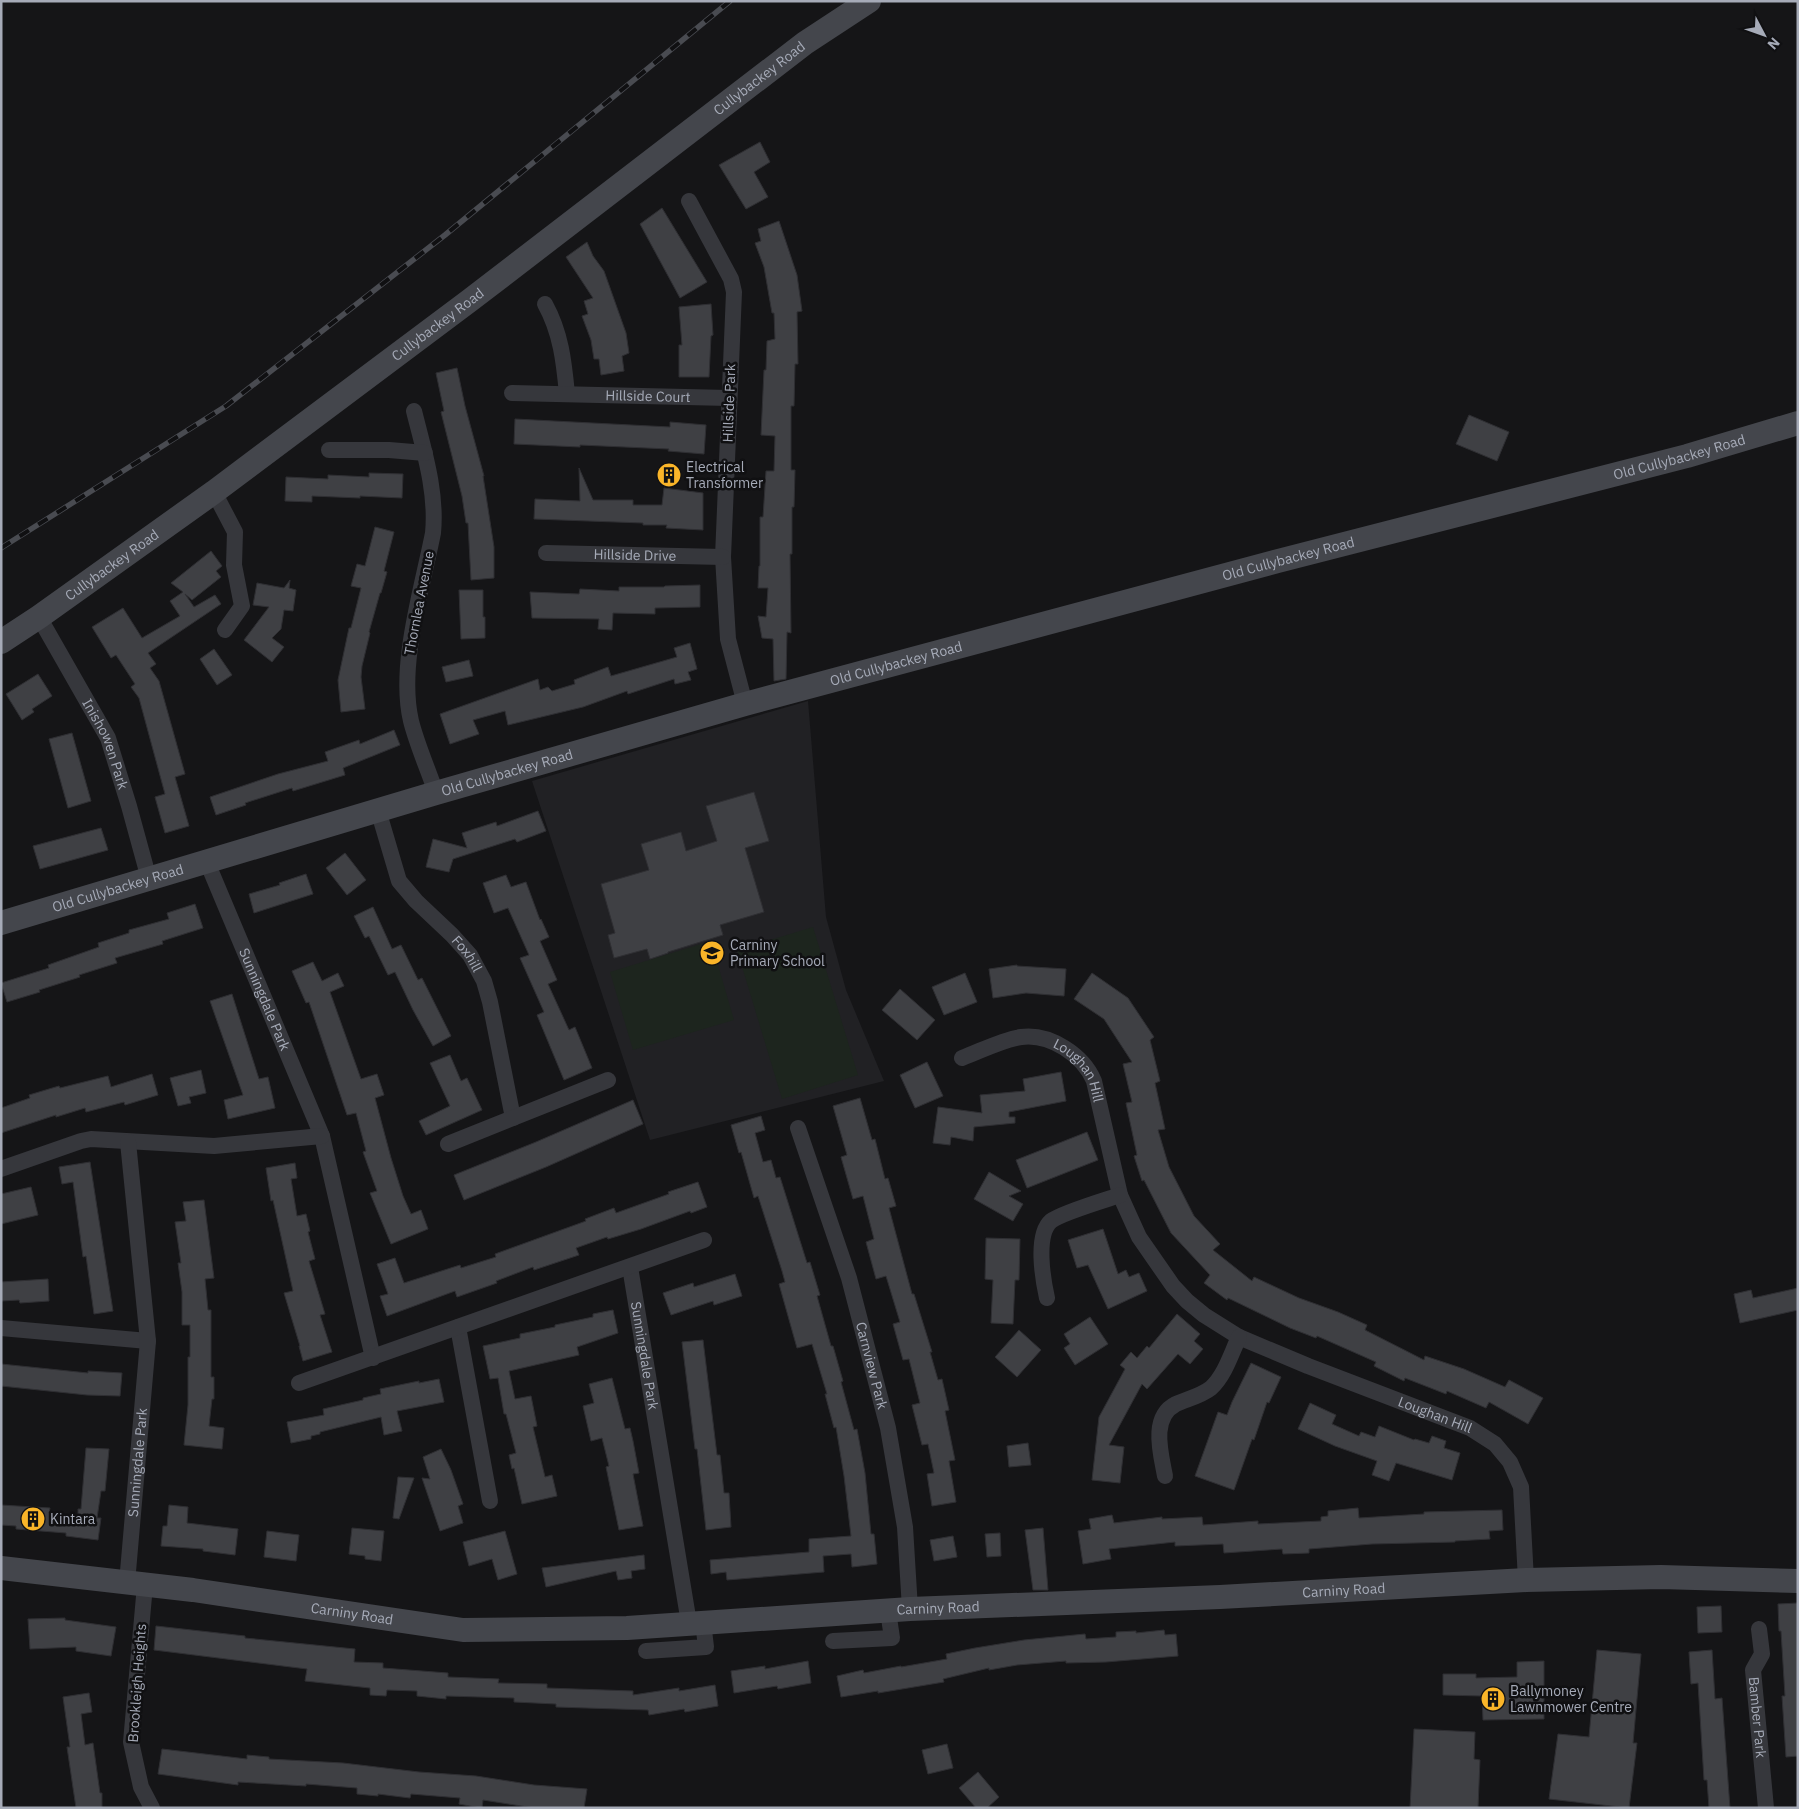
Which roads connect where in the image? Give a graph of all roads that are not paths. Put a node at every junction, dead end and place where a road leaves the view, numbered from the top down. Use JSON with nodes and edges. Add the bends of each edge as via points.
{"nodes":[{"id":1,"x":869,"y":1,"type":"edge"},
{"id":2,"x":690,"y":200,"type":"dead end"},
{"id":3,"x":545,"y":304,"type":"dead end"},
{"id":4,"x":512,"y":393,"type":"dead end"},
{"id":5,"x":567,"y":394,"type":"junction"},
{"id":6,"x":729,"y":398,"type":"junction"},
{"id":7,"x":414,"y":411,"type":"dead end"},
{"id":8,"x":1798,"y":424,"type":"edge"},
{"id":9,"x":329,"y":450,"type":"dead end"},
{"id":10,"x":425,"y":453,"type":"junction"},
{"id":11,"x":214,"y":492,"type":"junction"},
{"id":12,"x":546,"y":553,"type":"dead end"},
{"id":13,"x":723,"y":557,"type":"junction"},
{"id":14,"x":39,"y":617,"type":"junction"},
{"id":15,"x":225,"y":630,"type":"dead end"},
{"id":16,"x":1,"y":642,"type":"edge"},
{"id":17,"x":745,"y":704,"type":"junction"},
{"id":18,"x":436,"y":793,"type":"junction"},
{"id":19,"x":378,"y":810,"type":"junction"},
{"id":20,"x":207,"y":862,"type":"junction"},
{"id":21,"x":149,"y":879,"type":"junction"},
{"id":22,"x":1,"y":923,"type":"edge"},
{"id":23,"x":962,"y":1058,"type":"dead end"},
{"id":24,"x":608,"y":1080,"type":"dead end"},
{"id":25,"x":513,"y":1118,"type":"junction"},
{"id":26,"x":798,"y":1128,"type":"dead end"},
{"id":27,"x":322,"y":1136,"type":"junction"},
{"id":28,"x":128,"y":1142,"type":"junction"},
{"id":29,"x":448,"y":1144,"type":"dead end"},
{"id":30,"x":1,"y":1169,"type":"edge"},
{"id":31,"x":1120,"y":1196,"type":"junction"},
{"id":32,"x":704,"y":1240,"type":"dead end"},
{"id":33,"x":630,"y":1267,"type":"junction"},
{"id":34,"x":1047,"y":1298,"type":"dead end"},
{"id":35,"x":458,"y":1327,"type":"junction"},
{"id":36,"x":1,"y":1328,"type":"edge"},
{"id":37,"x":1239,"y":1337,"type":"junction"},
{"id":38,"x":148,"y":1341,"type":"junction"},
{"id":39,"x":373,"y":1358,"type":"junction"},
{"id":40,"x":298,"y":1383,"type":"dead end"},
{"id":41,"x":1165,"y":1476,"type":"dead end"},
{"id":42,"x":490,"y":1501,"type":"dead end"},
{"id":43,"x":1,"y":1568,"type":"edge"},
{"id":44,"x":1526,"y":1580,"type":"junction"},
{"id":45,"x":1798,"y":1581,"type":"edge"},
{"id":46,"x":136,"y":1584,"type":"junction"},
{"id":47,"x":899,"y":1610,"type":"junction"},
{"id":48,"x":696,"y":1623,"type":"junction"},
{"id":49,"x":1759,"y":1629,"type":"dead end"},
{"id":50,"x":834,"y":1641,"type":"dead end"},
{"id":51,"x":646,"y":1651,"type":"dead end"},
{"id":52,"x":152,"y":1808,"type":"edge"},
{"id":53,"x":1766,"y":1808,"type":"edge"}],
"edges":[{"from":1,"to":11,"type":"street","name":"Cullybackey Road","via":[[805,43]]},
{"from":2,"to":6,"type":"street","name":"Hillside Park","via":[[733,286]]},
{"from":3,"to":5,"type":"street","via":[[560,340]]},
{"from":4,"to":5,"type":"street","name":"Hillside Court"},
{"from":5,"to":6,"type":"street","name":"Hillside Court"},
{"from":6,"to":13,"type":"street","name":"Hillside Park"},
{"from":7,"to":10,"type":"street","name":"Thornlea Avenue"},
{"from":8,"to":17,"type":"street","name":"Old Cullybackey Road"},
{"from":9,"to":10,"type":"street"},
{"from":10,"to":18,"type":"street","name":"Thornlea Avenue","via":[[434,504],[433,533],[408,656],[407,680],[411,721]]},
{"from":11,"to":14,"type":"street","name":"Cullybackey Road"},
{"from":11,"to":15,"type":"street","via":[[235,532],[234,565],[242,606]]},
{"from":12,"to":13,"type":"street","name":"Hillside Drive"},
{"from":13,"to":17,"type":"street","name":"Hillside Park","via":[[728,639]]},
{"from":14,"to":16,"type":"street","name":"Cullybackey Road"},
{"from":14,"to":21,"type":"street","name":"Inishowen Park","via":[[108,738]]},
{"from":17,"to":18,"type":"street","name":"Old Cullybackey Road"},
{"from":18,"to":19,"type":"street","name":"Old Cullybackey Road"},
{"from":19,"to":20,"type":"street","name":"Old Cullybackey Road"},
{"from":19,"to":25,"type":"street","name":"Foxhill","via":[[399,881],[464,948],[484,981]]},
{"from":20,"to":21,"type":"street","name":"Old Cullybackey Road"},
{"from":20,"to":27,"type":"street","name":"Sunningdale Park"},
{"from":21,"to":22,"type":"street","name":"Old Cullybackey Road"},
{"from":23,"to":31,"type":"street","name":"Loughan Hill","via":[[1022,1037],[1049,1041],[1075,1056],[1091,1074],[1096,1087]]},
{"from":24,"to":25,"type":"street"},
{"from":25,"to":29,"type":"street"},
{"from":26,"to":47,"type":"street","name":"Carnview Park","via":[[849,1278],[888,1428],[905,1527]]},
{"from":27,"to":28,"type":"street","via":[[226,1146]]},
{"from":27,"to":39,"type":"street","name":"Sunningdale Park"},
{"from":28,"to":30,"type":"street","via":[[97,1138],[86,1140]]},
{"from":28,"to":38,"type":"street","name":"Sunningdale Park"},
{"from":31,"to":34,"type":"street","via":[[1058,1217],[1047,1225],[1042,1247]]},
{"from":31,"to":37,"type":"street","name":"Loughan Hill","via":[[1139,1237],[1173,1286],[1199,1312]]},
{"from":32,"to":33,"type":"street"},
{"from":33,"to":35,"type":"street"},
{"from":33,"to":48,"type":"street","name":"Sunningdale Park"},
{"from":35,"to":39,"type":"street"},
{"from":35,"to":42,"type":"street"},
{"from":36,"to":38,"type":"street"},
{"from":37,"to":41,"type":"street","via":[[1214,1384],[1205,1392],[1173,1406],[1164,1416],[1159,1439]]},
{"from":37,"to":44,"type":"street","name":"Loughan Hill","via":[[1470,1428],[1495,1444],[1510,1462],[1521,1487]]},
{"from":38,"to":46,"type":"street","name":"Sunningdale Park"},
{"from":39,"to":40,"type":"street"},
{"from":43,"to":46,"type":"street","name":"Carniny Road"},
{"from":44,"to":45,"type":"street","name":"Carniny Road","via":[[1661,1577]]},
{"from":44,"to":47,"type":"street","name":"Carniny Road","via":[[1220,1598]]},
{"from":46,"to":48,"type":"street","name":"Carniny Road","via":[[463,1630],[627,1628]]},
{"from":46,"to":52,"type":"street","name":"Brookleigh Heights","via":[[131,1742],[138,1777]]},
{"from":47,"to":48,"type":"street","name":"Carniny Road"},
{"from":47,"to":50,"type":"street","name":"Carniny Road","via":[[892,1638]]},
{"from":48,"to":51,"type":"street","via":[[706,1647]]},
{"from":49,"to":53,"type":"street","name":"Bamber Park","via":[[1762,1654],[1754,1670]]}]}
